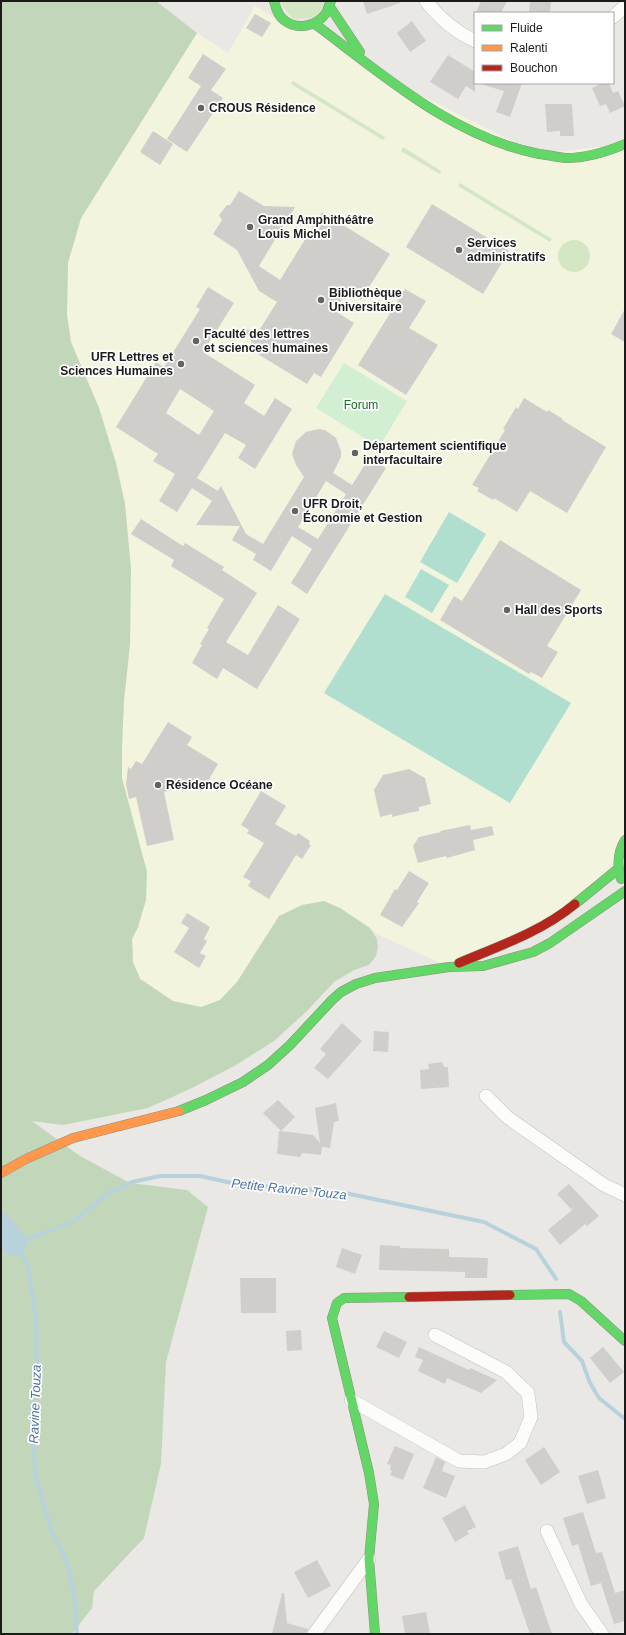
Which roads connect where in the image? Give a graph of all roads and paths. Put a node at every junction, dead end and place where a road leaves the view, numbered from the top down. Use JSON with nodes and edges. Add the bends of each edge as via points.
{"nodes":[{"id":1,"x":274,"y":1,"type":"edge"},
{"id":2,"x":426,"y":1,"type":"edge"},
{"id":3,"x":331,"y":4,"type":"edge"},
{"id":4,"x":625,"y":6,"type":"edge"},
{"id":5,"x":614,"y":16,"type":"edge"},
{"id":6,"x":315,"y":24,"type":"junction"},
{"id":7,"x":474,"y":40,"type":"edge"},
{"id":8,"x":366,"y":61,"type":"junction"},
{"id":9,"x":625,"y":144,"type":"edge"},
{"id":10,"x":625,"y":840,"type":"edge"},
{"id":11,"x":618,"y":869,"type":"junction"},
{"id":12,"x":625,"y":886,"type":"edge"},
{"id":13,"x":625,"y":891,"type":"edge"},
{"id":14,"x":449,"y":968,"type":"junction"},
{"id":15,"x":486,"y":1096,"type":"dead end"},
{"id":16,"x":1,"y":1173,"type":"edge"},
{"id":17,"x":625,"y":1195,"type":"edge"},
{"id":18,"x":435,"y":1335,"type":"dead end"},
{"id":19,"x":625,"y":1341,"type":"edge"},
{"id":20,"x":351,"y":1400,"type":"junction"},
{"id":21,"x":547,"y":1531,"type":"dead end"},
{"id":22,"x":369,"y":1559,"type":"junction"},
{"id":23,"x":314,"y":1634,"type":"edge"},
{"id":24,"x":375,"y":1634,"type":"edge"},
{"id":25,"x":602,"y":1634,"type":"edge"}],
"edges":[{"from":1,"to":6,"type":"main road","via":[[278,13],[289,23],[300,27]]},
{"from":2,"to":7,"type":"street","via":[[436,15]]},
{"from":3,"to":6,"type":"main road","via":[[326,14]]},
{"from":3,"to":8,"type":"main road"},
{"from":4,"to":5,"type":"street"},
{"from":6,"to":8,"type":"main road"},
{"from":8,"to":9,"type":"main road","via":[[408,93],[477,134],[515,148],[558,158],[612,150]]},
{"from":10,"to":11,"type":"main road","via":[[619,854]]},
{"from":11,"to":12,"type":"main road"},
{"from":11,"to":14,"type":"main road","via":[[564,913],[538,929]]},
{"from":13,"to":14,"type":"main road","via":[[533,952],[483,966]]},
{"from":14,"to":16,"type":"main road","via":[[374,978],[356,984],[341,992],[290,1045],[268,1065],[243,1082],[174,1113],[73,1138]]},
{"from":15,"to":17,"type":"street","via":[[507,1117],[604,1185]]},
{"from":18,"to":20,"type":"street","via":[[506,1372],[528,1393],[531,1417],[520,1443],[506,1454],[484,1462],[459,1461]]},
{"from":19,"to":20,"type":"main road","via":[[581,1301],[569,1294],[344,1298],[337,1303],[332,1318]]},
{"from":20,"to":22,"type":"main road","via":[[374,1504]]},
{"from":21,"to":25,"type":"street","via":[[581,1604]]},
{"from":22,"to":23,"type":"street"},
{"from":22,"to":24,"type":"main road"}]}
